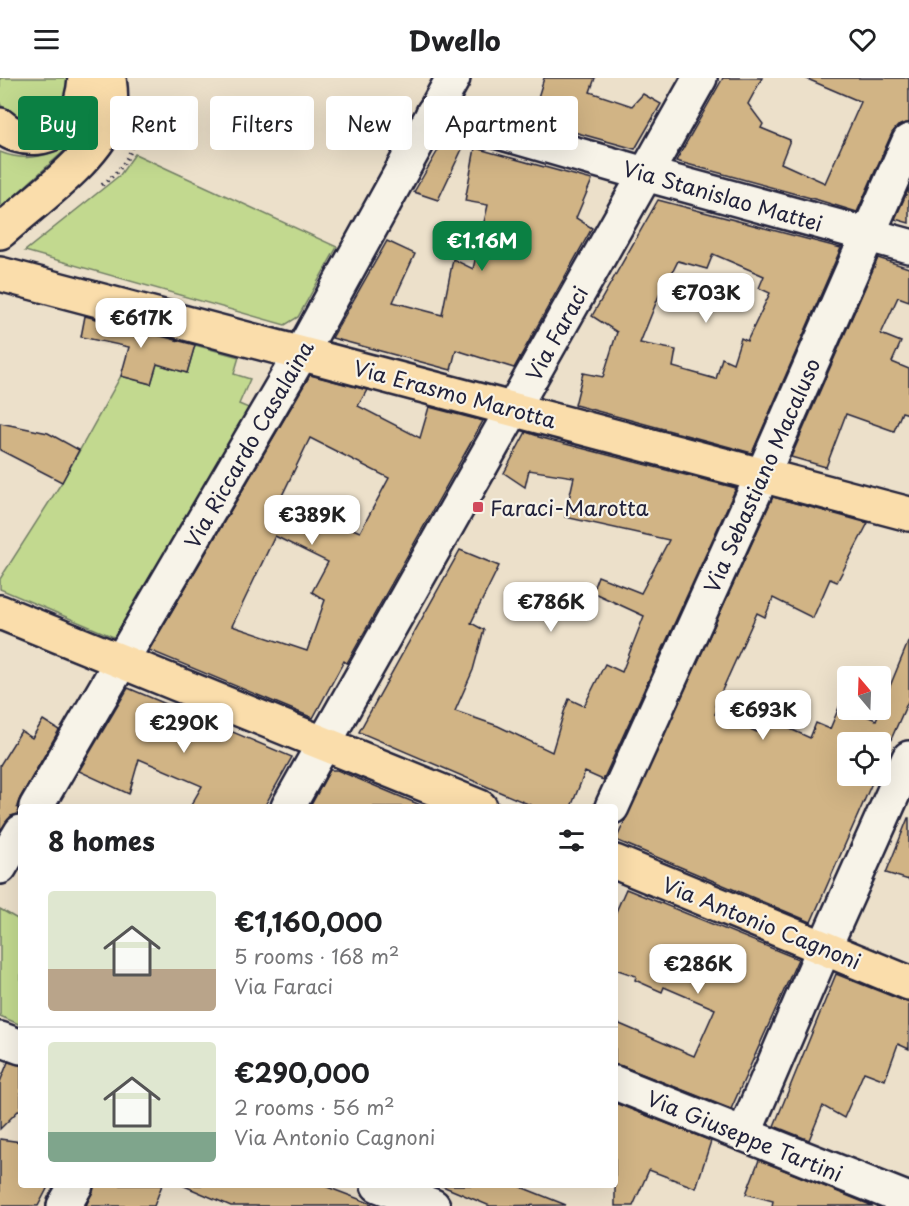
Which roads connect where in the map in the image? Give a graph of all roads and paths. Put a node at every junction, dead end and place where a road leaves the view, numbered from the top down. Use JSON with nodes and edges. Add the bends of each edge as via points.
{"nodes":[{"id":1,"x":86,"y":78,"type":"edge"},
{"id":2,"x":109,"y":78,"type":"edge"},
{"id":3,"x":453,"y":78,"type":"edge"},
{"id":4,"x":700,"y":78,"type":"edge"},
{"id":5,"x":443,"y":96,"type":"edge"},
{"id":6,"x":0,"y":125,"type":"edge"},
{"id":7,"x":424,"y":129,"type":"edge"},
{"id":8,"x":909,"y":141,"type":"edge"},
{"id":9,"x":562,"y":150,"type":"edge"},
{"id":10,"x":645,"y":174,"type":"junction"},
{"id":11,"x":0,"y":232,"type":"edge"},
{"id":12,"x":868,"y":235,"type":"junction"},
{"id":13,"x":909,"y":246,"type":"edge"},
{"id":14,"x":0,"y":274,"type":"edge"},
{"id":15,"x":302,"y":352,"type":"junction"},
{"id":16,"x":514,"y":408,"type":"junction"},
{"id":17,"x":762,"y":476,"type":"junction"},
{"id":18,"x":909,"y":514,"type":"edge"},
{"id":19,"x":0,"y":612,"type":"edge"},
{"id":20,"x":121,"y":662,"type":"junction"},
{"id":21,"x":323,"y":743,"type":"junction"},
{"id":22,"x":909,"y":758,"type":"edge"},
{"id":23,"x":38,"y":804,"type":"edge"},
{"id":24,"x":290,"y":804,"type":"edge"},
{"id":25,"x":473,"y":804,"type":"edge"},
{"id":26,"x":613,"y":804,"type":"edge"},
{"id":27,"x":18,"y":837,"type":"edge"},
{"id":28,"x":618,"y":863,"type":"edge"},
{"id":29,"x":0,"y":867,"type":"edge"},
{"id":30,"x":824,"y":948,"type":"junction"},
{"id":31,"x":909,"y":983,"type":"edge"},
{"id":32,"x":0,"y":1039,"type":"edge"},
{"id":33,"x":18,"y":1046,"type":"edge"},
{"id":34,"x":618,"y":1084,"type":"edge"},
{"id":35,"x":744,"y":1134,"type":"junction"},
{"id":36,"x":74,"y":1188,"type":"edge"},
{"id":37,"x":386,"y":1188,"type":"edge"},
{"id":38,"x":441,"y":1188,"type":"edge"},
{"id":39,"x":909,"y":1200,"type":"edge"},
{"id":40,"x":64,"y":1206,"type":"edge"},
{"id":41,"x":433,"y":1206,"type":"edge"}],
"edges":[{"from":1,"to":6,"type":"main road","via":[[73,118],[51,135],[27,137]]},
{"from":2,"to":11,"type":"main road","via":[[108,122],[98,142]]},
{"from":3,"to":5,"type":"street","name":"Via Riccardo Casalaina"},
{"from":4,"to":10,"type":"street","name":"Via Faraci"},
{"from":7,"to":15,"type":"street","name":"Via Riccardo Casalaina"},
{"from":8,"to":12,"type":"street","name":"Via Sebastiano Macaluso"},
{"from":9,"to":10,"type":"street","name":"Via Stanislao Mattei"},
{"from":10,"to":12,"type":"street","name":"Via Stanislao Mattei"},
{"from":10,"to":16,"type":"street","name":"Via Faraci"},
{"from":12,"to":13,"type":"street","name":"Via Stanislao Mattei"},
{"from":12,"to":17,"type":"street","name":"Via Sebastiano Macaluso"},
{"from":14,"to":15,"type":"main road","name":"Via Erasmo Marotta"},
{"from":15,"to":16,"type":"main road","name":"Via Erasmo Marotta"},
{"from":15,"to":20,"type":"street","name":"Via Riccardo Casalaina"},
{"from":16,"to":17,"type":"main road","name":"Via Erasmo Marotta"},
{"from":16,"to":21,"type":"street","name":"Via Faraci"},
{"from":17,"to":18,"type":"main road","name":"Via Erasmo Marotta"},
{"from":17,"to":26,"type":"street","name":"Via Sebastiano Macaluso"},
{"from":19,"to":20,"type":"main road"},
{"from":20,"to":21,"type":"main road"},
{"from":20,"to":23,"type":"street","name":"Via Riccardo Casalaina"},
{"from":21,"to":24,"type":"street","name":"Via Faraci"},
{"from":21,"to":25,"type":"main road"},
{"from":22,"to":30,"type":"street"},
{"from":27,"to":29,"type":"street"},
{"from":28,"to":30,"type":"main road","name":"Via Antonio Cagnoni"},
{"from":30,"to":31,"type":"main road","name":"Via Antonio Cagnoni"},
{"from":30,"to":35,"type":"street"},
{"from":32,"to":33,"type":"street"},
{"from":34,"to":35,"type":"street","name":"Via Giuseppe Tartini"},
{"from":35,"to":39,"type":"street","name":"Via Giuseppe Tartini"},
{"from":36,"to":40,"type":"street"},
{"from":37,"to":41,"type":"street"},
{"from":38,"to":41,"type":"street"}]}
